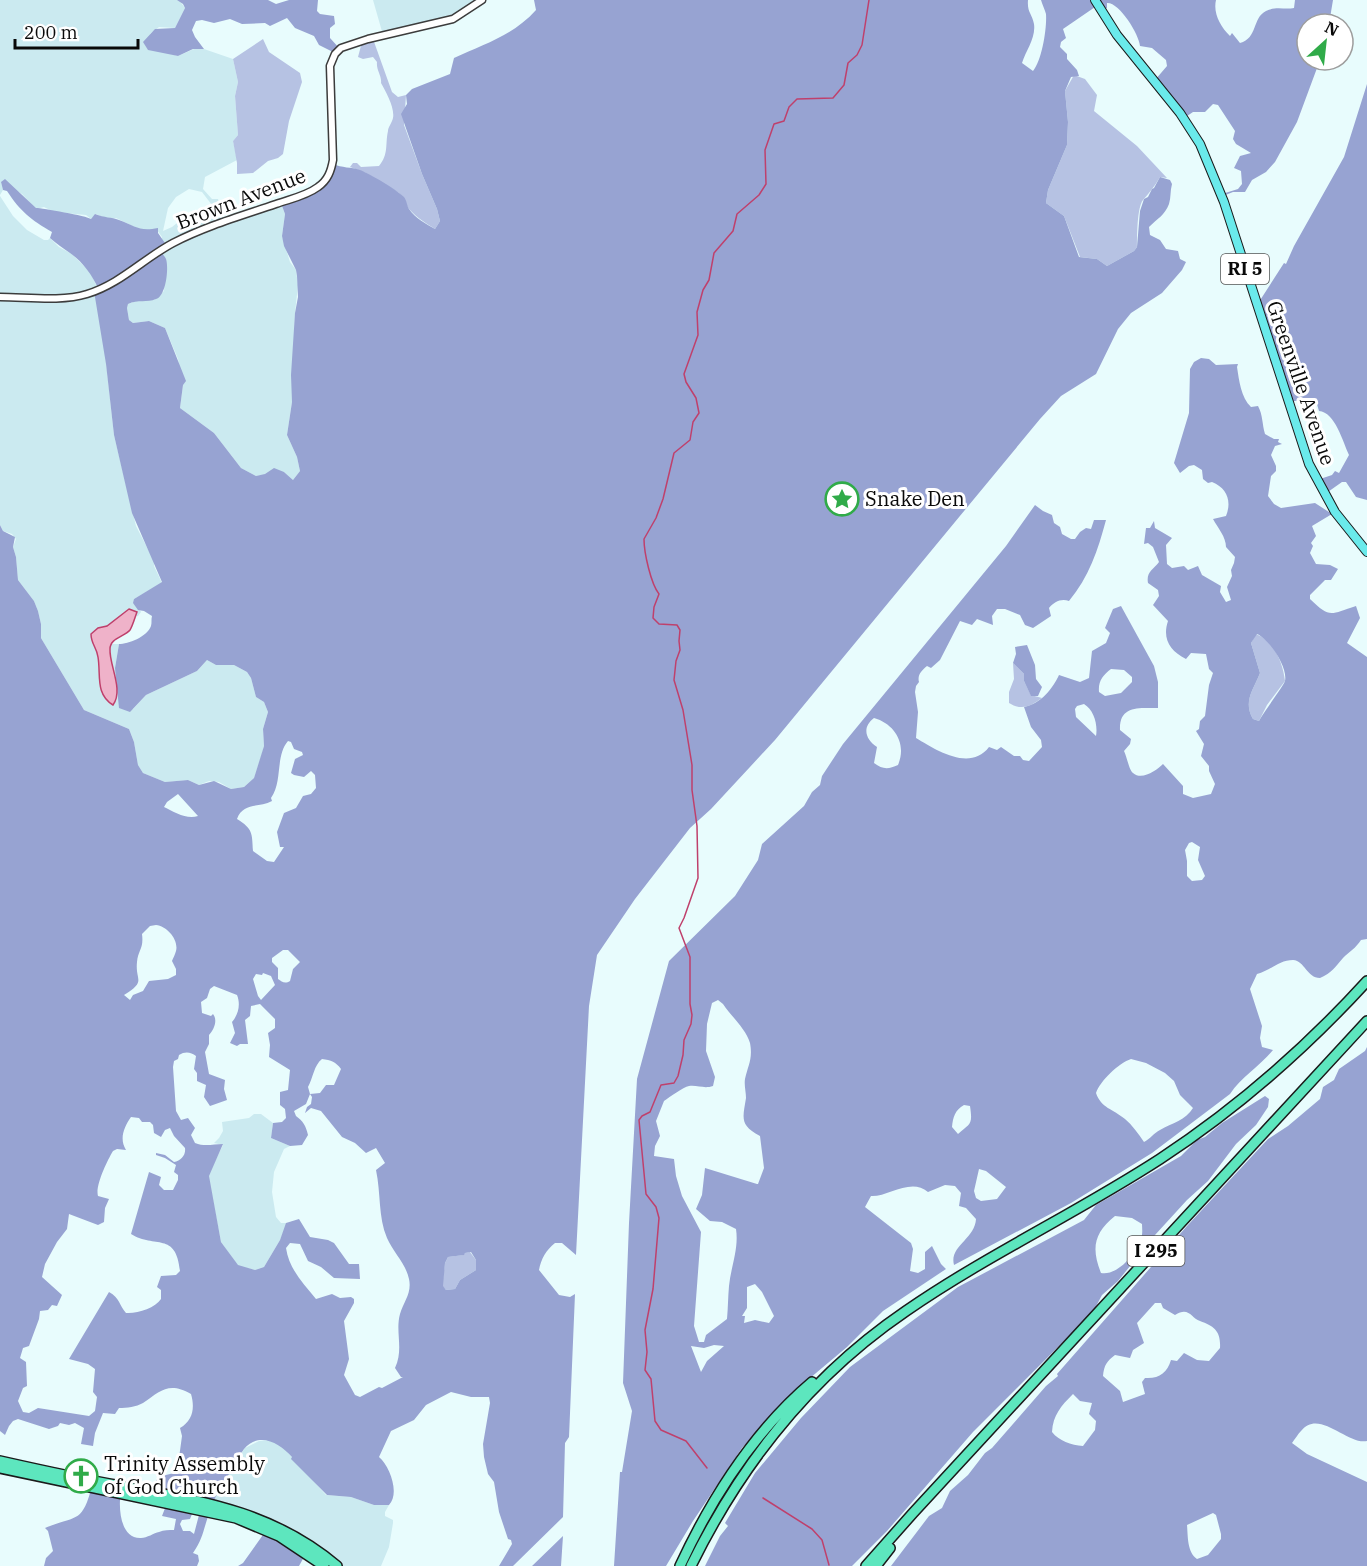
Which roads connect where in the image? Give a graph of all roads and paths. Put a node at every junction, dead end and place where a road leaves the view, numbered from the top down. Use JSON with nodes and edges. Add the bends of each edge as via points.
{"nodes":[{"id":1,"x":482,"y":0,"type":"edge"},
{"id":2,"x":1095,"y":0,"type":"edge"},
{"id":3,"x":0,"y":297,"type":"edge"},
{"id":4,"x":1367,"y":552,"type":"edge"},
{"id":5,"x":1366,"y":981,"type":"edge"},
{"id":6,"x":1367,"y":1021,"type":"edge"},
{"id":7,"x":840,"y":1363,"type":"junction"},
{"id":8,"x":0,"y":1461,"type":"edge"},
{"id":9,"x":0,"y":1468,"type":"edge"},
{"id":10,"x":944,"y":1480,"type":"junction"},
{"id":11,"x":324,"y":1566,"type":"edge"},
{"id":12,"x":337,"y":1566,"type":"edge"},
{"id":13,"x":677,"y":1566,"type":"edge"},
{"id":14,"x":691,"y":1566,"type":"edge"},
{"id":15,"x":867,"y":1566,"type":"edge"},
{"id":16,"x":876,"y":1566,"type":"edge"}],
"edges":[{"from":1,"to":3,"type":"street","name":"Brown Avenue","via":[[453,19],[368,39],[335,54],[330,66],[333,160],[327,179],[319,187],[186,237],[88,294],[62,298]]},
{"from":2,"to":4,"type":"main road","name":"Greenville Avenue","number":"RI 5","via":[[1200,144],[1224,202],[1309,464],[1335,512]]},
{"from":5,"to":7,"type":"highway","via":[[1270,1076],[1187,1140],[917,1303]]},
{"from":6,"to":10,"type":"highway","number":"I 295"},
{"from":7,"to":13,"type":"highway","via":[[793,1399],[762,1433],[735,1468]]},
{"from":7,"to":14,"type":"highway","via":[[788,1416],[751,1463]]},
{"from":8,"to":12,"type":"highway","via":[[246,1514],[301,1539]]},
{"from":9,"to":11,"type":"highway","via":[[236,1518],[279,1536]]},
{"from":10,"to":15,"type":"highway","number":"I 295"},
{"from":10,"to":16,"type":"highway"}]}
